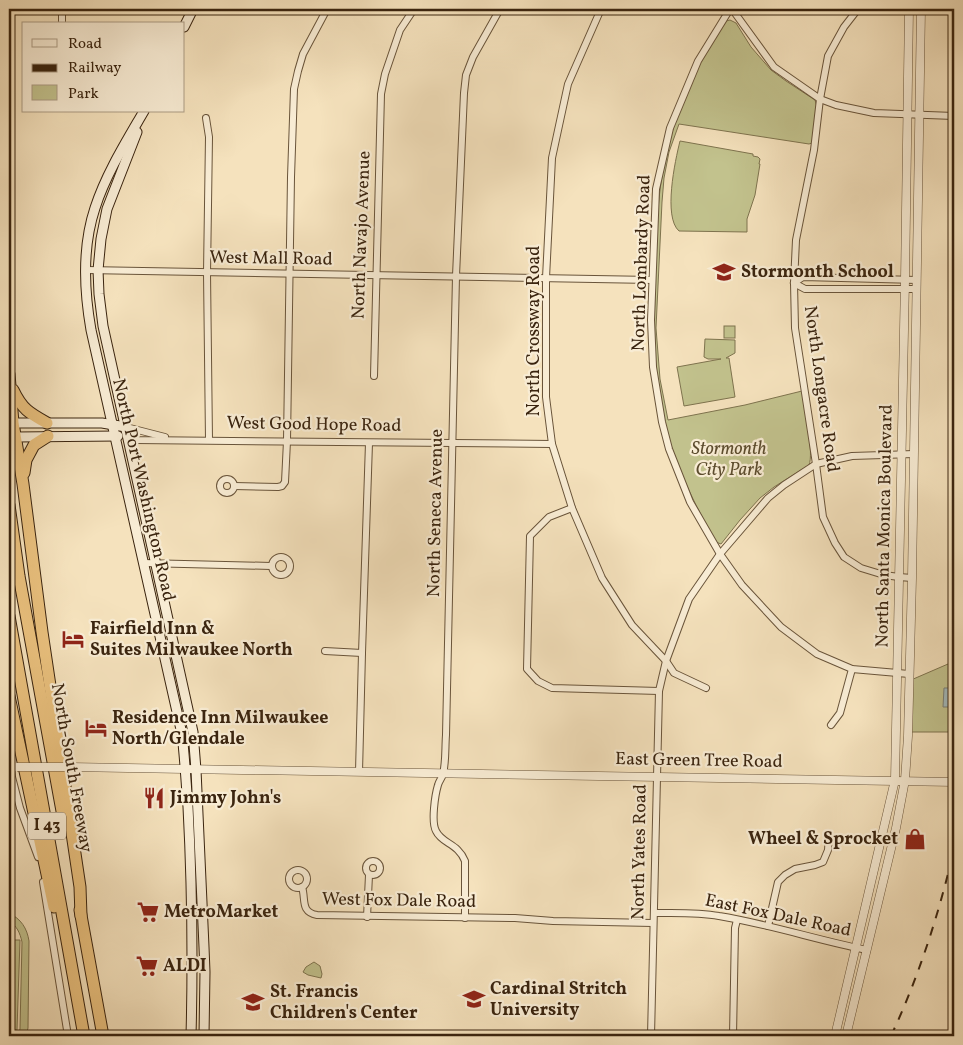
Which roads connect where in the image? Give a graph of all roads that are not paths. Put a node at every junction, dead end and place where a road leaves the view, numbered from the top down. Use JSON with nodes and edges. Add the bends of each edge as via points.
{"nodes":[{"id":1,"x":62,"y":9,"type":"edge"},
{"id":2,"x":192,"y":9,"type":"edge"},
{"id":3,"x":327,"y":9,"type":"edge"},
{"id":4,"x":414,"y":9,"type":"edge"},
{"id":5,"x":500,"y":9,"type":"edge"},
{"id":6,"x":601,"y":9,"type":"edge"},
{"id":7,"x":731,"y":9,"type":"edge"},
{"id":8,"x":858,"y":9,"type":"edge"},
{"id":9,"x":909,"y":9,"type":"edge"},
{"id":10,"x":921,"y":9,"type":"edge"},
{"id":11,"x":62,"y":22,"type":"edge"},
{"id":12,"x":185,"y":25,"type":"edge"},
{"id":13,"x":820,"y":99,"type":"junction"},
{"id":14,"x":143,"y":112,"type":"edge"},
{"id":15,"x":144,"y":112,"type":"edge"},
{"id":16,"x":908,"y":115,"type":"junction"},
{"id":17,"x":920,"y":115,"type":"junction"},
{"id":18,"x":954,"y":116,"type":"edge"},
{"id":19,"x":206,"y":118,"type":"dead end"},
{"id":20,"x":907,"y":190,"type":"junction"},
{"id":21,"x":918,"y":190,"type":"junction"},
{"id":22,"x":906,"y":238,"type":"junction"},
{"id":23,"x":918,"y":238,"type":"junction"},
{"id":24,"x":86,"y":270,"type":"junction"},
{"id":25,"x":98,"y":270,"type":"junction"},
{"id":26,"x":207,"y":273,"type":"junction"},
{"id":27,"x":290,"y":274,"type":"junction"},
{"id":28,"x":376,"y":275,"type":"junction"},
{"id":29,"x":456,"y":276,"type":"junction"},
{"id":30,"x":546,"y":278,"type":"junction"},
{"id":31,"x":652,"y":280,"type":"junction"},
{"id":32,"x":905,"y":280,"type":"junction"},
{"id":33,"x":794,"y":283,"type":"junction"},
{"id":34,"x":917,"y":284,"type":"junction"},
{"id":35,"x":905,"y":288,"type":"junction"},
{"id":36,"x":905,"y":314,"type":"junction"},
{"id":37,"x":916,"y":314,"type":"junction"},
{"id":38,"x":904,"y":336,"type":"junction"},
{"id":39,"x":916,"y":338,"type":"junction"},
{"id":40,"x":110,"y":355,"type":"junction"},
{"id":41,"x":97,"y":358,"type":"junction"},
{"id":42,"x":9,"y":374,"type":"edge"},
{"id":43,"x":374,"y":376,"type":"dead end"},
{"id":44,"x":9,"y":379,"type":"edge"},
{"id":45,"x":116,"y":382,"type":"junction"},
{"id":46,"x":103,"y":385,"type":"junction"},
{"id":47,"x":14,"y":423,"type":"junction"},
{"id":48,"x":47,"y":423,"type":"junction"},
{"id":49,"x":112,"y":424,"type":"junction"},
{"id":50,"x":126,"y":427,"type":"junction"},
{"id":51,"x":48,"y":436,"type":"junction"},
{"id":52,"x":114,"y":436,"type":"junction"},
{"id":53,"x":16,"y":437,"type":"junction"},
{"id":54,"x":128,"y":438,"type":"junction"},
{"id":55,"x":176,"y":440,"type":"junction"},
{"id":56,"x":210,"y":440,"type":"junction"},
{"id":57,"x":287,"y":441,"type":"junction"},
{"id":58,"x":369,"y":443,"type":"junction"},
{"id":59,"x":452,"y":443,"type":"junction"},
{"id":60,"x":552,"y":444,"type":"junction"},
{"id":61,"x":902,"y":454,"type":"junction"},
{"id":62,"x":914,"y":454,"type":"junction"},
{"id":63,"x":816,"y":464,"type":"junction"},
{"id":64,"x":23,"y":484,"type":"junction"},
{"id":65,"x":234,"y":486,"type":"dead end"},
{"id":66,"x":901,"y":504,"type":"junction"},
{"id":67,"x":9,"y":505,"type":"edge"},
{"id":68,"x":913,"y":505,"type":"junction"},
{"id":69,"x":572,"y":508,"type":"junction"},
{"id":70,"x":720,"y":554,"type":"junction"},
{"id":71,"x":143,"y":563,"type":"junction"},
{"id":72,"x":156,"y":564,"type":"junction"},
{"id":73,"x":271,"y":566,"type":"dead end"},
{"id":74,"x":899,"y":577,"type":"junction"},
{"id":75,"x":912,"y":578,"type":"junction"},
{"id":76,"x":166,"y":606,"type":"junction"},
{"id":77,"x":153,"y":607,"type":"junction"},
{"id":78,"x":9,"y":616,"type":"edge"},
{"id":79,"x":325,"y":651,"type":"dead end"},
{"id":80,"x":362,"y":653,"type":"junction"},
{"id":81,"x":666,"y":660,"type":"junction"},
{"id":82,"x":852,"y":669,"type":"junction"},
{"id":83,"x":897,"y":674,"type":"junction"},
{"id":84,"x":909,"y":674,"type":"junction"},
{"id":85,"x":706,"y":688,"type":"dead end"},
{"id":86,"x":659,"y":691,"type":"junction"},
{"id":87,"x":9,"y":696,"type":"edge"},
{"id":88,"x":832,"y":725,"type":"dead end"},
{"id":89,"x":193,"y":732,"type":"junction"},
{"id":90,"x":182,"y":734,"type":"junction"},
{"id":91,"x":896,"y":736,"type":"junction"},
{"id":92,"x":908,"y":736,"type":"junction"},
{"id":93,"x":12,"y":767,"type":"edge"},
{"id":94,"x":186,"y":770,"type":"junction"},
{"id":95,"x":196,"y":770,"type":"junction"},
{"id":96,"x":359,"y":772,"type":"junction"},
{"id":97,"x":443,"y":774,"type":"junction"},
{"id":98,"x":657,"y":776,"type":"junction"},
{"id":99,"x":894,"y":780,"type":"junction"},
{"id":100,"x":905,"y":780,"type":"junction"},
{"id":101,"x":954,"y":782,"type":"edge"},
{"id":102,"x":829,"y":835,"type":"dead end"},
{"id":103,"x":369,"y":875,"type":"dead end"},
{"id":104,"x":302,"y":887,"type":"dead end"},
{"id":105,"x":654,"y":913,"type":"junction"},
{"id":106,"x":81,"y":916,"type":"junction"},
{"id":107,"x":367,"y":917,"type":"junction"},
{"id":108,"x":465,"y":918,"type":"junction"},
{"id":109,"x":737,"y":920,"type":"junction"},
{"id":110,"x":653,"y":923,"type":"junction"},
{"id":111,"x":768,"y":926,"type":"junction"},
{"id":112,"x":68,"y":946,"type":"junction"},
{"id":113,"x":856,"y":948,"type":"junction"},
{"id":114,"x":867,"y":950,"type":"junction"},
{"id":115,"x":68,"y":1036,"type":"edge"},
{"id":116,"x":84,"y":1036,"type":"edge"},
{"id":117,"x":103,"y":1036,"type":"edge"},
{"id":118,"x":192,"y":1036,"type":"edge"},
{"id":119,"x":204,"y":1036,"type":"edge"},
{"id":120,"x":651,"y":1036,"type":"edge"},
{"id":121,"x":733,"y":1036,"type":"edge"},
{"id":122,"x":835,"y":1036,"type":"edge"},
{"id":123,"x":846,"y":1036,"type":"edge"}],
"edges":[{"from":1,"to":11,"type":"street"},
{"from":2,"to":12,"type":"main road"},
{"from":3,"to":27,"type":"street","via":[[303,54],[294,89]]},
{"from":4,"to":28,"type":"street","name":"North Navajo Avenue","via":[[400,30],[381,94]]},
{"from":5,"to":29,"type":"street","name":"North Seneca Avenue","via":[[466,75]]},
{"from":6,"to":30,"type":"street","name":"North Crossway Road","via":[[568,84],[552,158]]},
{"from":7,"to":13,"type":"street","via":[[774,67]]},
{"from":7,"to":31,"type":"street","name":"North Lombardy Road","via":[[698,61],[670,128],[656,189]]},
{"from":8,"to":13,"type":"street","name":"North Longacre Road","via":[[844,26],[828,56]]},
{"from":9,"to":16,"type":"street","name":"North Santa Monica Boulevard"},
{"from":10,"to":17,"type":"street","name":"North Santa Monica Boulevard"},
{"from":13,"to":16,"type":"street","via":[[874,113]]},
{"from":13,"to":33,"type":"street","name":"North Longacre Road","via":[[814,150],[796,240]]},
{"from":14,"to":24,"type":"main road","name":"North Port Washington Road","via":[[95,207],[88,232]]},
{"from":15,"to":25,"type":"main road","name":"North Port Washington Road","via":[[107,208]]},
{"from":16,"to":17,"type":"street"},
{"from":16,"to":20,"type":"street","name":"North Santa Monica Boulevard"},
{"from":17,"to":18,"type":"street"},
{"from":17,"to":21,"type":"street","name":"North Santa Monica Boulevard"},
{"from":19,"to":26,"type":"street","via":[[209,137]]},
{"from":20,"to":21,"type":"street"},
{"from":20,"to":22,"type":"street","name":"North Santa Monica Boulevard"},
{"from":21,"to":23,"type":"street","name":"North Santa Monica Boulevard"},
{"from":22,"to":23,"type":"street"},
{"from":22,"to":32,"type":"street","name":"North Santa Monica Boulevard"},
{"from":23,"to":34,"type":"street","name":"North Santa Monica Boulevard"},
{"from":24,"to":25,"type":"street","name":"West Mall Road"},
{"from":24,"to":41,"type":"main road","name":"North Port Washington Road","via":[[87,310]]},
{"from":25,"to":26,"type":"street","name":"West Mall Road"},
{"from":25,"to":40,"type":"main road","name":"North Port Washington Road","via":[[98,294]]},
{"from":26,"to":27,"type":"street","name":"West Mall Road"},
{"from":26,"to":56,"type":"street"},
{"from":27,"to":28,"type":"street","name":"West Mall Road"},
{"from":27,"to":57,"type":"street"},
{"from":28,"to":29,"type":"street","name":"West Mall Road"},
{"from":28,"to":43,"type":"street","name":"North Navajo Avenue"},
{"from":29,"to":30,"type":"street","name":"West Mall Road"},
{"from":29,"to":59,"type":"street","name":"North Seneca Avenue"},
{"from":30,"to":31,"type":"street","name":"West Mall Road"},
{"from":30,"to":60,"type":"street","name":"North Crossway Road","via":[[546,398]]},
{"from":31,"to":70,"type":"street","name":"North Lombardy Road","via":[[653,367],[662,422],[690,502]]},
{"from":32,"to":33,"type":"street","via":[[803,278]]},
{"from":32,"to":34,"type":"street"},
{"from":32,"to":35,"type":"street","name":"North Santa Monica Boulevard"},
{"from":33,"to":35,"type":"street","via":[[805,289]]},
{"from":33,"to":63,"type":"street","name":"North Longacre Road","via":[[795,328]]},
{"from":34,"to":35,"type":"street"},
{"from":34,"to":37,"type":"street","name":"North Santa Monica Boulevard"},
{"from":35,"to":36,"type":"street","name":"North Santa Monica Boulevard"},
{"from":36,"to":37,"type":"street"},
{"from":36,"to":38,"type":"street","name":"North Santa Monica Boulevard"},
{"from":37,"to":39,"type":"street","name":"North Santa Monica Boulevard"},
{"from":38,"to":39,"type":"street"},
{"from":38,"to":61,"type":"street","name":"North Santa Monica Boulevard"},
{"from":39,"to":62,"type":"street","name":"North Santa Monica Boulevard"},
{"from":40,"to":41,"type":"main road"},
{"from":40,"to":45,"type":"main road","name":"North Port Washington Road"},
{"from":41,"to":46,"type":"main road","name":"North Port Washington Road"},
{"from":42,"to":44,"type":"highway"},
{"from":44,"to":47,"type":"highway"},
{"from":44,"to":48,"type":"highway","via":[[20,404]]},
{"from":45,"to":46,"type":"main road"},
{"from":45,"to":50,"type":"main road","name":"North Port Washington Road"},
{"from":46,"to":49,"type":"main road","name":"North Port Washington Road"},
{"from":47,"to":48,"type":"main road","name":"West Good Hope Road"},
{"from":47,"to":53,"type":"highway"},
{"from":48,"to":49,"type":"main road","name":"West Good Hope Road"},
{"from":49,"to":50,"type":"main road","name":"West Good Hope Road"},
{"from":49,"to":52,"type":"main road","name":"North Port Washington Road"},
{"from":50,"to":54,"type":"main road","name":"North Port Washington Road"},
{"from":50,"to":55,"type":"street","name":"West Good Hope Road"},
{"from":51,"to":52,"type":"main road","name":"West Good Hope Road"},
{"from":51,"to":53,"type":"main road","name":"West Good Hope Road"},
{"from":51,"to":64,"type":"highway","via":[[34,445],[26,460]]},
{"from":52,"to":54,"type":"main road","name":"West Good Hope Road"},
{"from":52,"to":71,"type":"main road","name":"North Port Washington Road"},
{"from":53,"to":64,"type":"highway"},
{"from":54,"to":55,"type":"street","name":"West Good Hope Road"},
{"from":54,"to":72,"type":"main road","name":"North Port Washington Road"},
{"from":55,"to":56,"type":"street","name":"West Good Hope Road"},
{"from":56,"to":57,"type":"street","name":"West Good Hope Road"},
{"from":57,"to":58,"type":"street","name":"West Good Hope Road"},
{"from":57,"to":65,"type":"street","via":[[284,485]]},
{"from":58,"to":59,"type":"street","name":"West Good Hope Road"},
{"from":58,"to":80,"type":"street"},
{"from":59,"to":60,"type":"street","name":"West Good Hope Road"},
{"from":59,"to":97,"type":"street","name":"North Seneca Avenue"},
{"from":60,"to":69,"type":"street","name":"North Crossway Road"},
{"from":61,"to":62,"type":"street","name":"North Yates Road"},
{"from":61,"to":63,"type":"street","name":"North Yates Road","via":[[852,456]]},
{"from":61,"to":66,"type":"street","name":"North Santa Monica Boulevard"},
{"from":62,"to":68,"type":"street","name":"North Santa Monica Boulevard"},
{"from":63,"to":70,"type":"street","name":"North Yates Road","via":[[768,498]]},
{"from":63,"to":74,"type":"street","name":"North Longacre Road","via":[[823,517],[844,557],[861,568]]},
{"from":64,"to":106,"type":"highway","via":[[80,887]]},
{"from":66,"to":68,"type":"street"},
{"from":66,"to":74,"type":"street","name":"North Santa Monica Boulevard"},
{"from":67,"to":106,"type":"highway","name":"North-South Freeway","number":"I 43","via":[[18,576]]},
{"from":68,"to":75,"type":"street","name":"North Santa Monica Boulevard"},
{"from":69,"to":81,"type":"street","name":"North Crossway Road","via":[[602,578],[632,625]]},
{"from":69,"to":86,"type":"street","via":[[549,517],[530,536],[527,668],[552,688]]},
{"from":70,"to":81,"type":"street","name":"North Yates Road","via":[[689,599]]},
{"from":70,"to":82,"type":"street","name":"North Lombardy Road","via":[[742,585],[781,626],[817,654]]},
{"from":71,"to":72,"type":"street"},
{"from":71,"to":77,"type":"main road","name":"North Port Washington Road"},
{"from":72,"to":73,"type":"street"},
{"from":72,"to":76,"type":"main road","name":"North Port Washington Road"},
{"from":74,"to":75,"type":"street","name":"North Longacre Road"},
{"from":74,"to":83,"type":"street","name":"North Santa Monica Boulevard"},
{"from":75,"to":84,"type":"street","name":"North Santa Monica Boulevard"},
{"from":76,"to":77,"type":"main road"},
{"from":76,"to":89,"type":"main road","name":"North Port Washington Road"},
{"from":77,"to":90,"type":"main road","name":"North Port Washington Road"},
{"from":78,"to":112,"type":"highway","name":"North-South Freeway","number":"I 43"},
{"from":79,"to":80,"type":"street"},
{"from":80,"to":96,"type":"street"},
{"from":81,"to":85,"type":"street","name":"North Crossway Road","via":[[674,673]]},
{"from":81,"to":86,"type":"street","name":"North Yates Road"},
{"from":82,"to":83,"type":"street","name":"North Lombardy Road"},
{"from":82,"to":88,"type":"street","via":[[840,713]]},
{"from":83,"to":84,"type":"street","name":"North Lombardy Road"},
{"from":83,"to":91,"type":"street","name":"North Santa Monica Boulevard"},
{"from":84,"to":92,"type":"street","name":"North Santa Monica Boulevard"},
{"from":86,"to":98,"type":"street","name":"North Yates Road"},
{"from":87,"to":112,"type":"highway","via":[[58,927]]},
{"from":89,"to":90,"type":"main road"},
{"from":89,"to":95,"type":"main road","name":"North Port Washington Road"},
{"from":90,"to":94,"type":"main road","name":"North Port Washington Road"},
{"from":91,"to":92,"type":"street"},
{"from":91,"to":99,"type":"street","name":"North Santa Monica Boulevard"},
{"from":92,"to":100,"type":"street","name":"North Santa Monica Boulevard"},
{"from":93,"to":94,"type":"street","name":"East Green Tree Road","bridge":true},
{"from":93,"to":115,"type":"street","via":[[18,802],[42,872]]},
{"from":94,"to":95,"type":"street","name":"East Green Tree Road"},
{"from":94,"to":118,"type":"main road","name":"North Port Washington Road","via":[[190,834]]},
{"from":95,"to":96,"type":"street","name":"East Green Tree Road"},
{"from":95,"to":119,"type":"main road","name":"North Port Washington Road","via":[[205,972]]},
{"from":96,"to":97,"type":"street","name":"East Green Tree Road"},
{"from":97,"to":98,"type":"street","name":"East Green Tree Road"},
{"from":97,"to":108,"type":"street","name":"North Seneca Avenue","via":[[438,787],[434,826],[441,838],[458,849],[466,861]]},
{"from":98,"to":99,"type":"street","name":"East Green Tree Road"},
{"from":98,"to":105,"type":"street","name":"North Yates Road"},
{"from":99,"to":100,"type":"street","name":"East Green Tree Road"},
{"from":99,"to":113,"type":"street","name":"North Santa Monica Boulevard"},
{"from":100,"to":101,"type":"street","name":"East Green Tree Road"},
{"from":100,"to":114,"type":"street","name":"North Santa Monica Boulevard"},
{"from":102,"to":111,"type":"street","via":[[823,862],[795,869],[778,882]]},
{"from":103,"to":107,"type":"street"},
{"from":104,"to":107,"type":"street","name":"West Fox Dale Road","via":[[304,904],[311,914]]},
{"from":105,"to":109,"type":"street","name":"East Fox Dale Road","via":[[700,913]]},
{"from":105,"to":110,"type":"street","name":"North Yates Road"},
{"from":106,"to":117,"type":"highway","name":"North-South Freeway","number":"I 43"},
{"from":107,"to":108,"type":"street","name":"West Fox Dale Road"},
{"from":108,"to":110,"type":"street","name":"West Fox Dale Road"},
{"from":109,"to":111,"type":"street","name":"East Fox Dale Road"},
{"from":109,"to":121,"type":"street"},
{"from":110,"to":120,"type":"street","name":"North Yates Road"},
{"from":111,"to":113,"type":"street","name":"East Fox Dale Road"},
{"from":112,"to":116,"type":"highway","name":"North-South Freeway","number":"I 43"},
{"from":113,"to":114,"type":"street","name":"East Fox Dale Road"},
{"from":113,"to":122,"type":"street","name":"North Santa Monica Boulevard"},
{"from":114,"to":123,"type":"street","name":"North Santa Monica Boulevard"}]}
